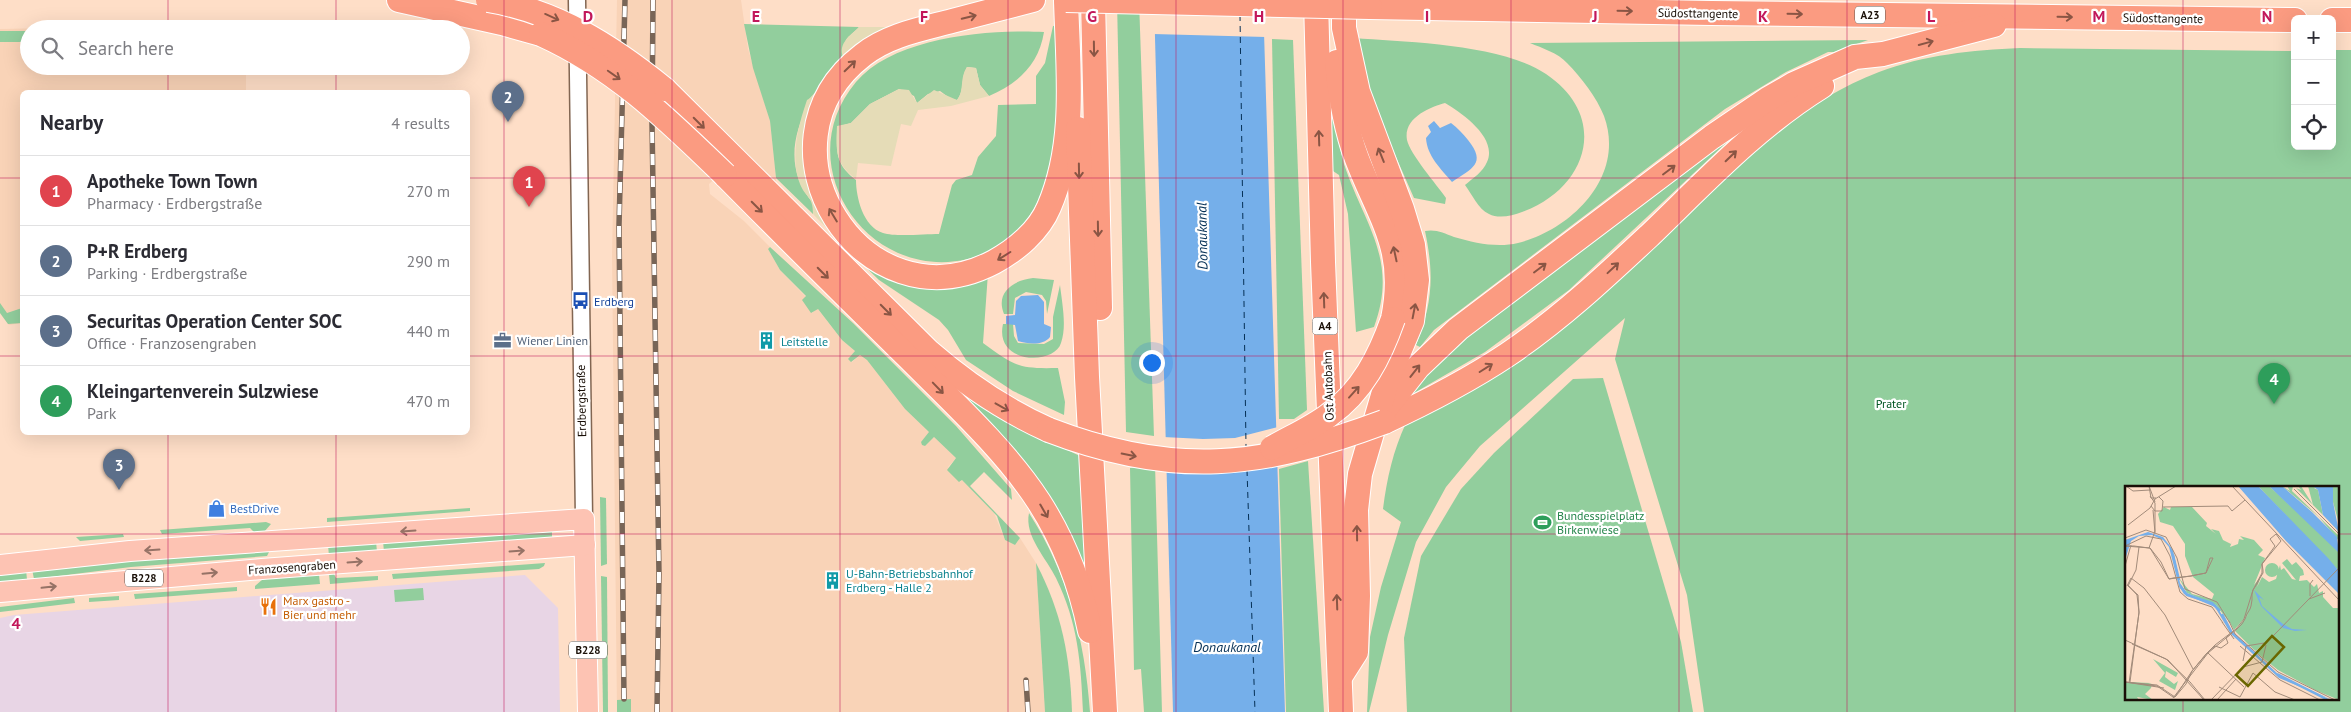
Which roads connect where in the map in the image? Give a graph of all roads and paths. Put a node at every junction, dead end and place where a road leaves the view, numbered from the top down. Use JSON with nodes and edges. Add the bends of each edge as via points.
{"nodes":[{"id":1,"x":398,"y":0,"type":"edge"},
{"id":2,"x":488,"y":0,"type":"edge"},
{"id":3,"x":577,"y":0,"type":"edge"},
{"id":4,"x":1033,"y":0,"type":"edge"},
{"id":5,"x":1066,"y":0,"type":"edge"},
{"id":6,"x":1075,"y":0,"type":"edge"},
{"id":7,"x":1093,"y":0,"type":"edge"},
{"id":8,"x":1316,"y":0,"type":"edge"},
{"id":9,"x":1335,"y":0,"type":"edge"},
{"id":10,"x":1344,"y":0,"type":"edge"},
{"id":11,"x":2030,"y":16,"type":"junction"},
{"id":12,"x":2291,"y":20,"type":"edge"},
{"id":13,"x":2336,"y":20,"type":"edge"},
{"id":14,"x":2351,"y":20,"type":"edge"},
{"id":15,"x":1883,"y":54,"type":"junction"},
{"id":16,"x":1374,"y":423,"type":"junction"},
{"id":17,"x":1256,"y":458,"type":"junction"},
{"id":18,"x":584,"y":519,"type":"junction"},
{"id":19,"x":585,"y":545,"type":"junction"},
{"id":20,"x":0,"y":564,"type":"edge"},
{"id":21,"x":0,"y":592,"type":"edge"},
{"id":22,"x":1340,"y":677,"type":"junction"},
{"id":23,"x":588,"y":712,"type":"edge"},
{"id":24,"x":1098,"y":712,"type":"edge"},
{"id":25,"x":1105,"y":712,"type":"edge"},
{"id":26,"x":1109,"y":712,"type":"edge"},
{"id":27,"x":1341,"y":712,"type":"edge"}],
"edges":[{"from":1,"to":24,"type":"highway","one_way":true,"bridge":true,"via":[[541,34],[612,74],[637,92],[725,175],[938,387],[1001,454],[1039,502],[1064,549],[1085,608]]},
{"from":2,"to":17,"type":"highway","one_way":true,"bridge":true,"via":[[546,14],[627,60],[680,104],[908,332],[948,369],[997,404],[1049,430],[1108,451],[1154,459],[1209,462]]},
{"from":3,"to":18,"type":"street","name":"Erdbergstraße"},
{"from":5,"to":4,"type":"highway","one_way":true,"via":[[1067,133],[1054,193],[1040,223],[1020,246],[968,273],[922,275],[893,268],[878,260],[842,230],[825,200],[816,163],[816,133],[824,102],[840,76],[863,54],[890,39]]},
{"from":5,"to":11,"type":"highway","name":"Südosttangente","number":"A23","one_way":true,"bridge":true},
{"from":6,"to":25,"type":"highway","one_way":true,"via":[[1081,235]]},
{"from":7,"to":26,"type":"highway","one_way":true},
{"from":22,"to":8,"type":"highway","name":"Ost Autobahn","number":"A4","one_way":true},
{"from":17,"to":9,"type":"highway","one_way":true,"bridge":true,"via":[[1324,418],[1346,401],[1370,371],[1393,319],[1397,261],[1387,226],[1346,122],[1336,58]]},
{"from":16,"to":10,"type":"highway","one_way":true,"via":[[1388,378],[1412,321],[1416,261],[1402,209],[1358,92],[1344,28]]},
{"from":11,"to":12,"type":"highway","name":"Südosttangente","number":"A23","one_way":true},
{"from":15,"to":11,"type":"highway","one_way":true},
{"from":13,"to":14,"type":"highway"},
{"from":16,"to":15,"type":"highway","one_way":true,"via":[[1418,367],[1443,342],[1712,137],[1794,84],[1855,57]]},
{"from":17,"to":15,"type":"highway","one_way":true,"bridge":true,"via":[[1349,435],[1428,401],[1508,354],[1596,284],[1736,150],[1773,119],[1827,83]]},
{"from":22,"to":16,"type":"highway","one_way":true,"via":[[1356,652],[1357,492],[1364,453]]},
{"from":18,"to":19,"type":"main road","name":"Erdbergstraße","number":"B228"},
{"from":18,"to":20,"type":"main road","number":"B228","one_way":true,"via":[[130,551]]},
{"from":21,"to":19,"type":"main road","name":"Franzosengraben","number":"B228","one_way":true,"via":[[262,568]]},
{"from":19,"to":23,"type":"main road","name":"Erdbergstraße","number":"B228"},
{"from":22,"to":27,"type":"highway","name":"Ost Autobahn","number":"A4"}]}
